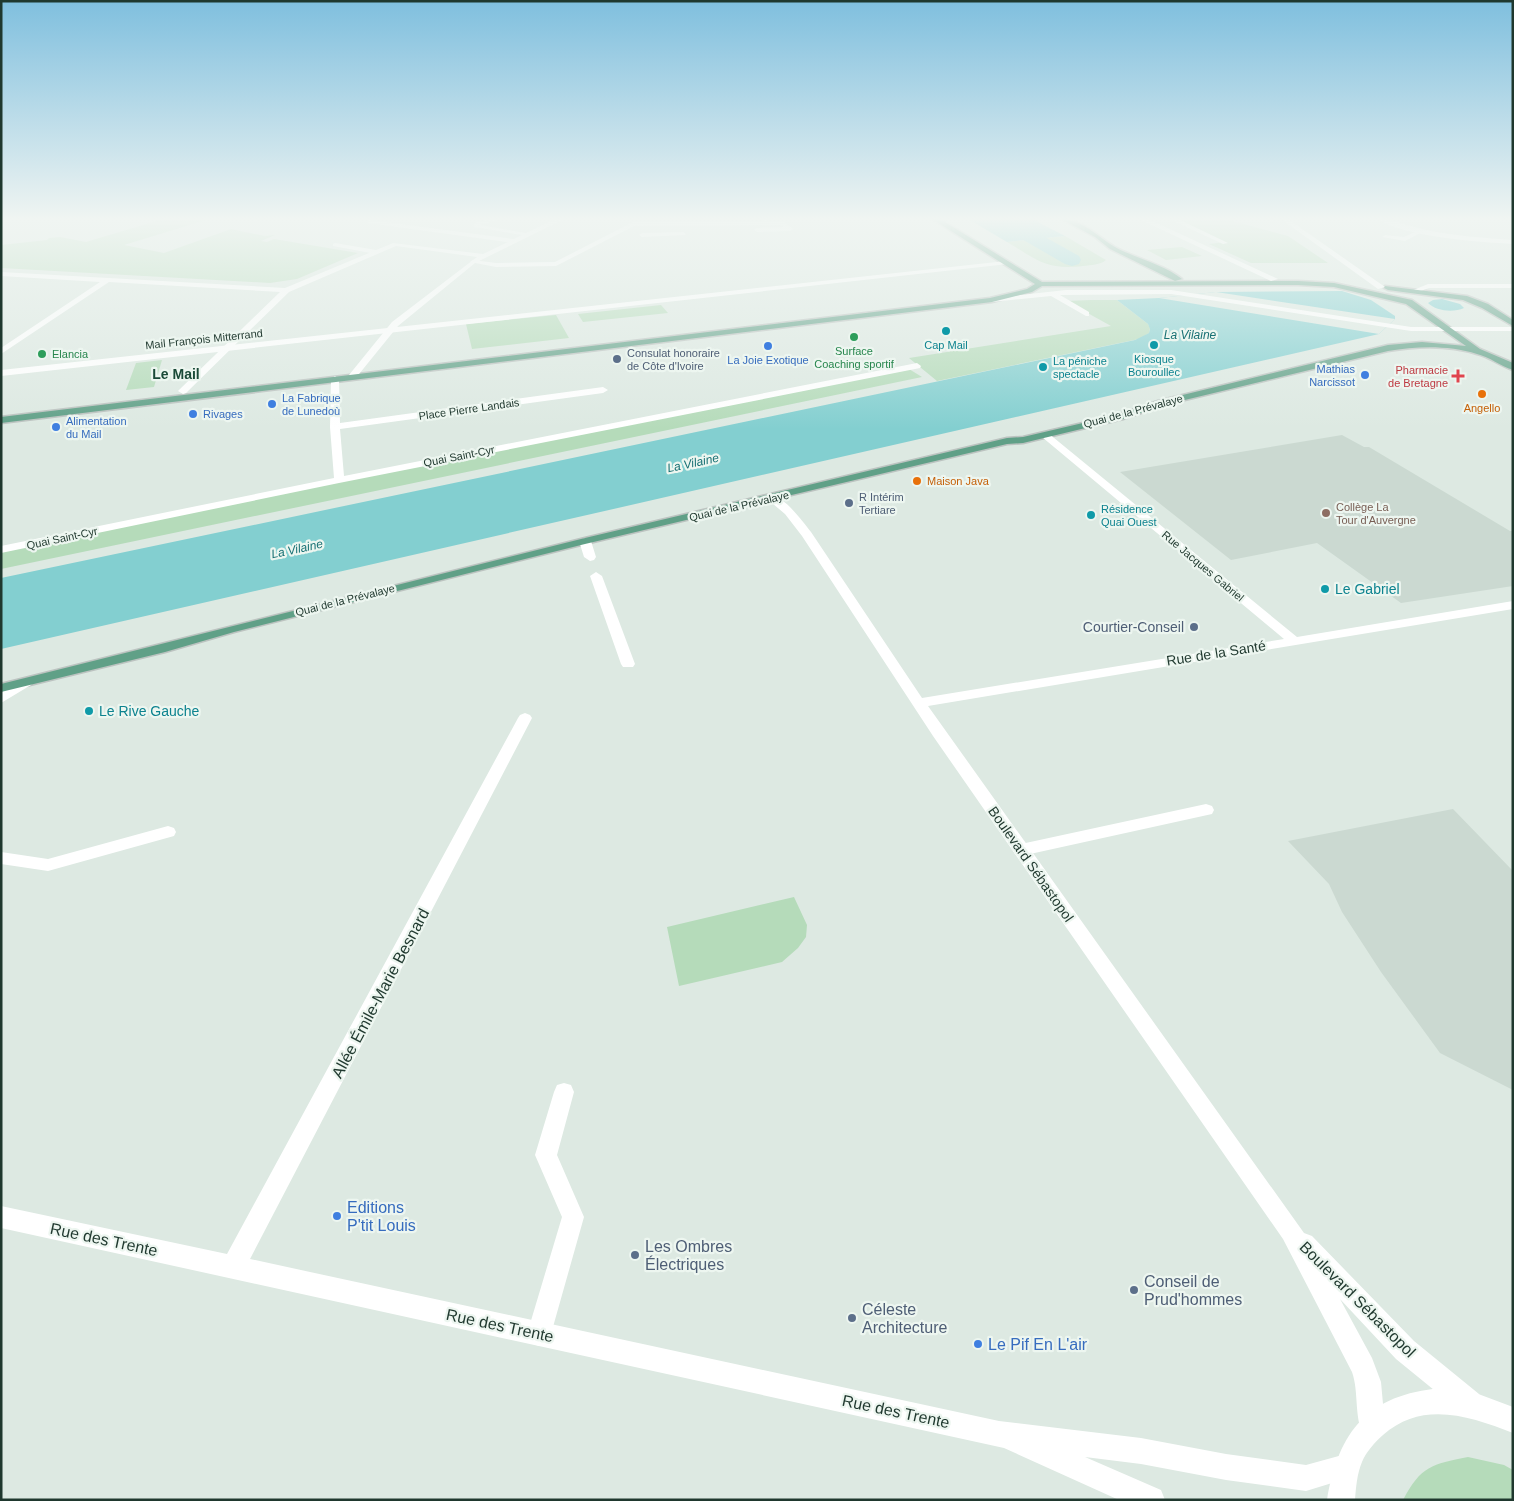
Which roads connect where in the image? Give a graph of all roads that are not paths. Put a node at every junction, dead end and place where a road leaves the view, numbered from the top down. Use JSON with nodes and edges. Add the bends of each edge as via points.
{"nodes":[{"id":1,"x":94,"y":289,"type":"edge"},
{"id":2,"x":269,"y":289,"type":"edge"},
{"id":3,"x":440,"y":289,"type":"edge"},
{"id":4,"x":761,"y":289,"type":"edge"},
{"id":5,"x":1035,"y":289,"type":"edge"},
{"id":6,"x":1047,"y":289,"type":"edge"},
{"id":7,"x":1356,"y":289,"type":"edge"},
{"id":8,"x":1398,"y":289,"type":"edge"},
{"id":9,"x":1420,"y":289,"type":"edge"},
{"id":10,"x":286,"y":290,"type":"joint"},
{"id":11,"x":1415,"y":291,"type":"junction"},
{"id":12,"x":1052,"y":293,"type":"junction"},
{"id":13,"x":992,"y":300,"type":"junction"},
{"id":14,"x":1409,"y":302,"type":"junction"},
{"id":15,"x":1086,"y":314,"type":"dead end"},
{"id":16,"x":1513,"y":324,"type":"edge"},
{"id":17,"x":1513,"y":328,"type":"edge"},
{"id":18,"x":1448,"y":329,"type":"junction"},
{"id":19,"x":390,"y":330,"type":"junction"},
{"id":20,"x":229,"y":347,"type":"junction"},
{"id":21,"x":1479,"y":351,"type":"junction"},
{"id":22,"x":1,"y":352,"type":"edge"},
{"id":23,"x":917,"y":366,"type":"dead end"},
{"id":24,"x":1513,"y":367,"type":"edge"},
{"id":25,"x":1,"y":373,"type":"edge"},
{"id":26,"x":1513,"y":374,"type":"edge"},
{"id":27,"x":352,"y":377,"type":"junction"},
{"id":28,"x":335,"y":379,"type":"junction"},
{"id":29,"x":603,"y":390,"type":"dead end"},
{"id":30,"x":183,"y":391,"type":"junction"},
{"id":31,"x":229,"y":391,"type":"junction"},
{"id":32,"x":1,"y":419,"type":"edge"},
{"id":33,"x":334,"y":427,"type":"junction"},
{"id":34,"x":1045,"y":434,"type":"junction"},
{"id":35,"x":339,"y":480,"type":"junction"},
{"id":36,"x":771,"y":498,"type":"junction"},
{"id":37,"x":585,"y":541,"type":"junction"},
{"id":38,"x":1,"y":550,"type":"edge"},
{"id":39,"x":590,"y":556,"type":"dead end"},
{"id":40,"x":596,"y":576,"type":"dead end"},
{"id":41,"x":1513,"y":605,"type":"edge"},
{"id":42,"x":1293,"y":640,"type":"junction"},
{"id":43,"x":628,"y":664,"type":"dead end"},
{"id":44,"x":26,"y":682,"type":"junction"},
{"id":45,"x":1,"y":688,"type":"edge"},
{"id":46,"x":1,"y":699,"type":"edge"},
{"id":47,"x":919,"y":703,"type":"junction"},
{"id":48,"x":525,"y":718,"type":"dead end"},
{"id":49,"x":1206,"y":810,"type":"dead end"},
{"id":50,"x":168,"y":832,"type":"dead end"},
{"id":51,"x":1022,"y":850,"type":"junction"},
{"id":52,"x":1,"y":858,"type":"edge"},
{"id":53,"x":564,"y":1092,"type":"dead end"},
{"id":54,"x":1,"y":1217,"type":"edge"},
{"id":55,"x":1291,"y":1231,"type":"junction"},
{"id":56,"x":233,"y":1267,"type":"junction"},
{"id":57,"x":539,"y":1334,"type":"junction"},
{"id":58,"x":1472,"y":1405,"type":"junction"},
{"id":59,"x":1513,"y":1420,"type":"edge"},
{"id":60,"x":1372,"y":1426,"type":"junction"},
{"id":61,"x":999,"y":1434,"type":"junction"},
{"id":62,"x":1346,"y":1467,"type":"junction"},
{"id":63,"x":1151,"y":1500,"type":"edge"},
{"id":64,"x":1341,"y":1500,"type":"edge"}],
"edges":[{"from":1,"to":22,"type":"street"},
{"from":2,"to":10,"type":"street"},
{"from":3,"to":19,"type":"street"},
{"from":4,"to":19,"type":"street","name":"Mail François Mitterrand"},
{"from":5,"to":13,"type":"main road"},
{"from":6,"to":12,"type":"street"},
{"from":7,"to":14,"type":"main road"},
{"from":8,"to":11,"type":"main road"},
{"from":9,"to":11,"type":"street"},
{"from":10,"to":20,"type":"street"},
{"from":11,"to":14,"type":"main road","via":[[1408,295]]},
{"from":11,"to":16,"type":"main road","via":[[1472,300]]},
{"from":12,"to":13,"type":"street"},
{"from":12,"to":15,"type":"street"},
{"from":12,"to":18,"type":"street","via":[[1190,294],[1417,330]]},
{"from":13,"to":27,"type":"main road"},
{"from":14,"to":18,"type":"main road"},
{"from":17,"to":18,"type":"street"},
{"from":18,"to":21,"type":"main road"},
{"from":19,"to":20,"type":"street","name":"Mail François Mitterrand"},
{"from":19,"to":27,"type":"street"},
{"from":20,"to":25,"type":"street","name":"Mail François Mitterrand"},
{"from":20,"to":30,"type":"street"},
{"from":21,"to":24,"type":"main road"},
{"from":21,"to":26,"type":"main road"},
{"from":21,"to":34,"type":"main road","name":"Quai de la Prévalaye","via":[[1429,345],[1388,348]]},
{"from":23,"to":35,"type":"street","name":"Quai Saint-Cyr"},
{"from":27,"to":28,"type":"main road"},
{"from":28,"to":31,"type":"main road"},
{"from":28,"to":33,"type":"street"},
{"from":29,"to":33,"type":"street","name":"Place Pierre Landais"},
{"from":30,"to":31,"type":"main road"},
{"from":30,"to":32,"type":"main road","via":[[62,404]]},
{"from":31,"to":32,"type":"main road","via":[[209,396]]},
{"from":33,"to":35,"type":"street"},
{"from":34,"to":36,"type":"main road","name":"Quai de la Prévalaye"},
{"from":34,"to":42,"type":"street","name":"Rue Jacques Gabriel"},
{"from":35,"to":38,"type":"street","name":"Quai Saint-Cyr"},
{"from":36,"to":37,"type":"main road","name":"Quai de la Prévalaye"},
{"from":36,"to":47,"type":"street","name":"Boulevard Sébastopol","via":[[789,512],[807,534]]},
{"from":37,"to":39,"type":"street"},
{"from":37,"to":44,"type":"main road","name":"Quai de la Prévalaye"},
{"from":40,"to":43,"type":"street"},
{"from":41,"to":42,"type":"street","name":"Rue de la Santé"},
{"from":42,"to":47,"type":"street","name":"Rue de la Santé"},
{"from":44,"to":45,"type":"main road","name":"Quai de la Prévalaye"},
{"from":44,"to":46,"type":"street"},
{"from":47,"to":51,"type":"street","name":"Boulevard Sébastopol"},
{"from":48,"to":56,"type":"street","name":"Allée Émile-Marie Besnard"},
{"from":49,"to":51,"type":"street"},
{"from":50,"to":52,"type":"street","via":[[48,865]]},
{"from":51,"to":55,"type":"street","name":"Boulevard Sébastopol"},
{"from":53,"to":57,"type":"street","via":[[546,1155],[573,1217]]},
{"from":54,"to":56,"type":"street","name":"Rue des Trente"},
{"from":55,"to":58,"type":"street","name":"Boulevard Sébastopol","via":[[1405,1350]]},
{"from":55,"to":60,"type":"street","name":"Boulevard Sébastopol","via":[[1363,1367],[1368,1382]]},
{"from":56,"to":57,"type":"street","name":"Rue des Trente"},
{"from":57,"to":61,"type":"street","name":"Rue des Trente"},
{"from":58,"to":59,"type":"street"},
{"from":58,"to":60,"type":"street","via":[[1434,1401],[1400,1409]]},
{"from":60,"to":62,"type":"street","via":[[1357,1444]]},
{"from":61,"to":62,"type":"street","name":"Rue des Trente","via":[[1142,1451],[1306,1478]]},
{"from":61,"to":63,"type":"street","name":"Rue des Trente"},
{"from":62,"to":64,"type":"street"}]}
